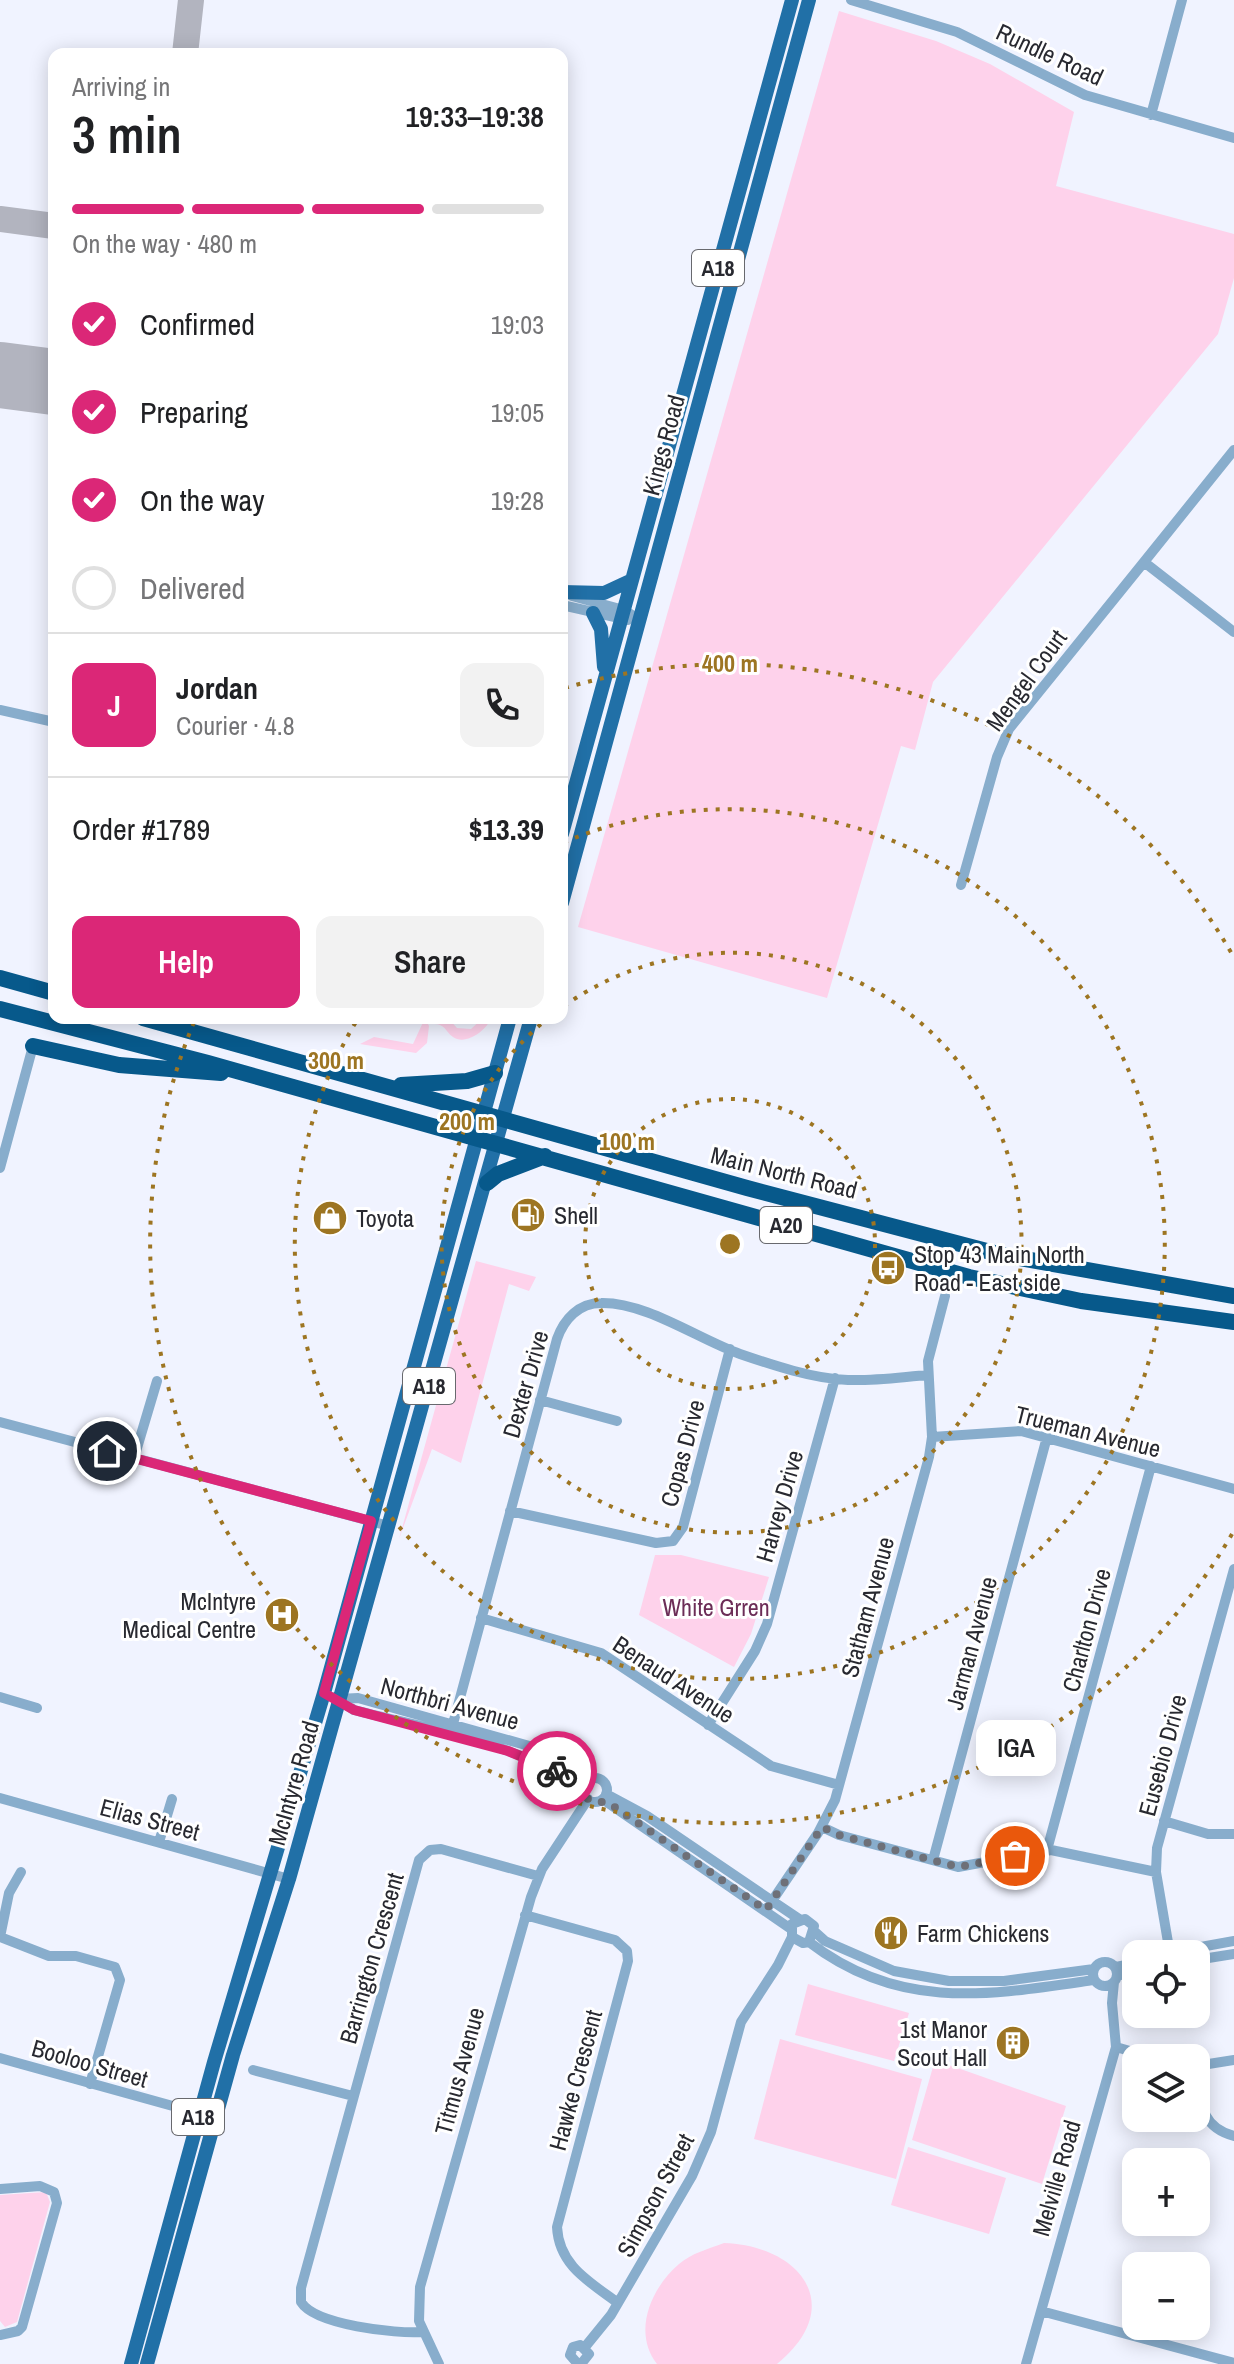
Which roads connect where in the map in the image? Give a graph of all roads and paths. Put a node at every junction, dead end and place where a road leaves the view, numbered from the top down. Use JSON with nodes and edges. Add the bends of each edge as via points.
{"nodes":[{"id":1,"x":792,"y":0,"type":"edge"},
{"id":2,"x":809,"y":0,"type":"edge"},
{"id":3,"x":851,"y":0,"type":"edge"},
{"id":4,"x":1182,"y":0,"type":"edge"},
{"id":5,"x":1151,"y":115,"type":"junction"},
{"id":6,"x":1234,"y":138,"type":"edge"},
{"id":7,"x":1234,"y":450,"type":"edge"},
{"id":8,"x":1144,"y":562,"type":"junction"},
{"id":9,"x":632,"y":580,"type":"junction"},
{"id":10,"x":568,"y":593,"type":"edge"},
{"id":11,"x":568,"y":595,"type":"edge"},
{"id":12,"x":568,"y":607,"type":"edge"},
{"id":13,"x":593,"y":613,"type":"junction"},
{"id":14,"x":623,"y":615,"type":"junction"},
{"id":15,"x":638,"y":619,"type":"junction"},
{"id":16,"x":1234,"y":632,"type":"edge"},
{"id":17,"x":604,"y":683,"type":"junction"},
{"id":18,"x":0,"y":710,"type":"edge"},
{"id":19,"x":48,"y":721,"type":"edge"},
{"id":20,"x":568,"y":812,"type":"edge"},
{"id":21,"x":568,"y":881,"type":"edge"},
{"id":22,"x":961,"y":885,"type":"dead end"},
{"id":23,"x":0,"y":978,"type":"edge"},
{"id":24,"x":48,"y":991,"type":"edge"},
{"id":25,"x":0,"y":1009,"type":"edge"},
{"id":26,"x":48,"y":1022,"type":"edge"},
{"id":27,"x":57,"y":1024,"type":"edge"},
{"id":28,"x":165,"y":1024,"type":"edge"},
{"id":29,"x":508,"y":1024,"type":"edge"},
{"id":30,"x":529,"y":1024,"type":"edge"},
{"id":31,"x":33,"y":1046,"type":"joint"},
{"id":32,"x":495,"y":1073,"type":"junction"},
{"id":33,"x":250,"y":1075,"type":"junction"},
{"id":34,"x":387,"y":1086,"type":"junction"},
{"id":35,"x":484,"y":1115,"type":"junction"},
{"id":36,"x":504,"y":1120,"type":"junction"},
{"id":37,"x":477,"y":1138,"type":"junction"},
{"id":38,"x":497,"y":1143,"type":"junction"},
{"id":39,"x":545,"y":1156,"type":"junction"},
{"id":40,"x":0,"y":1168,"type":"edge"},
{"id":41,"x":487,"y":1183,"type":"junction"},
{"id":42,"x":945,"y":1296,"type":"dead end"},
{"id":43,"x":1234,"y":1296,"type":"edge"},
{"id":44,"x":453,"y":1300,"type":"junction"},
{"id":45,"x":1234,"y":1322,"type":"edge"},
{"id":46,"x":423,"y":1332,"type":"junction"},
{"id":47,"x":730,"y":1349,"type":"junction"},
{"id":48,"x":928,"y":1375,"type":"junction"},
{"id":49,"x":835,"y":1378,"type":"junction"},
{"id":50,"x":157,"y":1381,"type":"dead end"},
{"id":51,"x":540,"y":1400,"type":"junction"},
{"id":52,"x":617,"y":1421,"type":"dead end"},
{"id":53,"x":0,"y":1422,"type":"edge"},
{"id":54,"x":932,"y":1437,"type":"junction"},
{"id":55,"x":1047,"y":1437,"type":"junction"},
{"id":56,"x":134,"y":1458,"type":"junction"},
{"id":57,"x":1151,"y":1466,"type":"junction"},
{"id":58,"x":1234,"y":1489,"type":"edge"},
{"id":59,"x":510,"y":1511,"type":"junction"},
{"id":60,"x":371,"y":1521,"type":"junction"},
{"id":61,"x":389,"y":1526,"type":"junction"},
{"id":62,"x":1234,"y":1569,"type":"edge"},
{"id":63,"x":481,"y":1618,"type":"junction"},
{"id":64,"x":324,"y":1693,"type":"junction"},
{"id":65,"x":0,"y":1697,"type":"edge"},
{"id":66,"x":339,"y":1699,"type":"junction"},
{"id":67,"x":37,"y":1708,"type":"dead end"},
{"id":68,"x":708,"y":1725,"type":"junction"},
{"id":69,"x":451,"y":1729,"type":"junction"},
{"id":70,"x":586,"y":1784,"type":"junction"},
{"id":71,"x":839,"y":1785,"type":"junction"},
{"id":72,"x":604,"y":1796,"type":"junction"},
{"id":73,"x":0,"y":1798,"type":"edge"},
{"id":74,"x":172,"y":1799,"type":"dead end"},
{"id":75,"x":588,"y":1799,"type":"junction"},
{"id":76,"x":1164,"y":1821,"type":"junction"},
{"id":77,"x":822,"y":1827,"type":"junction"},
{"id":78,"x":1234,"y":1834,"type":"edge"},
{"id":79,"x":159,"y":1842,"type":"junction"},
{"id":80,"x":1047,"y":1850,"type":"junction"},
{"id":81,"x":933,"y":1860,"type":"junction"},
{"id":82,"x":21,"y":1872,"type":"dead end"},
{"id":83,"x":1156,"y":1872,"type":"junction"},
{"id":84,"x":272,"y":1873,"type":"junction"},
{"id":85,"x":538,"y":1876,"type":"junction"},
{"id":86,"x":289,"y":1879,"type":"junction"},
{"id":87,"x":770,"y":1905,"type":"junction"},
{"id":88,"x":525,"y":1915,"type":"junction"},
{"id":89,"x":799,"y":1919,"type":"junction"},
{"id":90,"x":801,"y":1936,"type":"junction"},
{"id":91,"x":1165,"y":1940,"type":"edge"},
{"id":92,"x":1234,"y":1941,"type":"edge"},
{"id":93,"x":1210,"y":1945,"type":"edge"},
{"id":94,"x":1234,"y":1954,"type":"edge"},
{"id":95,"x":1210,"y":1958,"type":"edge"},
{"id":96,"x":1122,"y":1970,"type":"edge"},
{"id":97,"x":1122,"y":1974,"type":"edge"},
{"id":98,"x":1106,"y":1977,"type":"junction"},
{"id":99,"x":1116,"y":2047,"type":"junction"},
{"id":100,"x":1122,"y":2049,"type":"edge"},
{"id":101,"x":1234,"y":2060,"type":"edge"},
{"id":102,"x":1,"y":2061,"type":"edge"},
{"id":103,"x":1210,"y":2064,"type":"edge"},
{"id":104,"x":253,"y":2070,"type":"dead end"},
{"id":105,"x":90,"y":2084,"type":"junction"},
{"id":106,"x":353,"y":2096,"type":"junction"},
{"id":107,"x":199,"y":2113,"type":"junction"},
{"id":108,"x":216,"y":2118,"type":"junction"},
{"id":109,"x":1210,"y":2124,"type":"edge"},
{"id":110,"x":1234,"y":2136,"type":"edge"},
{"id":111,"x":0,"y":2189,"type":"edge"},
{"id":112,"x":618,"y":2303,"type":"junction"},
{"id":113,"x":1041,"y":2311,"type":"junction"},
{"id":114,"x":422,"y":2332,"type":"junction"},
{"id":115,"x":0,"y":2335,"type":"edge"},
{"id":116,"x":585,"y":2347,"type":"junction"},
{"id":117,"x":578,"y":2363,"type":"edge"},
{"id":118,"x":1234,"y":2363,"type":"edge"},
{"id":119,"x":131,"y":2364,"type":"edge"},
{"id":120,"x":147,"y":2364,"type":"edge"},
{"id":121,"x":439,"y":2364,"type":"edge"},
{"id":122,"x":1026,"y":2364,"type":"edge"}],
"edges":[{"from":1,"to":9,"type":"main road","name":"Kings Road","number":"A18"},
{"from":2,"to":15,"type":"main road","name":"Kings Road","number":"A18"},
{"from":3,"to":5,"type":"street","name":"Rundle Road","via":[[942,26],[1064,87]]},
{"from":4,"to":5,"type":"street"},
{"from":5,"to":6,"type":"street","name":"Rundle Road"},
{"from":7,"to":8,"type":"street"},
{"from":8,"to":16,"type":"street"},
{"from":8,"to":22,"type":"street","name":"Mengel Court","via":[[1009,729]]},
{"from":9,"to":10,"type":"main road","via":[[604,593]]},
{"from":9,"to":14,"type":"main road","name":"Kings Road","number":"A18"},
{"from":11,"to":14,"type":"street"},
{"from":12,"to":13,"type":"street"},
{"from":13,"to":14,"type":"street"},
{"from":13,"to":17,"type":"main road","via":[[601,629]]},
{"from":14,"to":15,"type":"street"},
{"from":14,"to":17,"type":"main road","name":"Kings Road","number":"A18"},
{"from":15,"to":21,"type":"main road","name":"Kings Road","number":"A18"},
{"from":17,"to":20,"type":"main road","name":"Kings Road","number":"A18"},
{"from":18,"to":19,"type":"street"},
{"from":23,"to":24,"type":"highway"},
{"from":25,"to":26,"type":"highway","name":"Main North Road","number":"A20"},
{"from":27,"to":33,"type":"highway","name":"Main North Road","number":"A20"},
{"from":28,"to":34,"type":"highway","name":"Main North Road","number":"A20"},
{"from":29,"to":32,"type":"main road","number":"A18"},
{"from":30,"to":36,"type":"main road","number":"A18"},
{"from":31,"to":33,"type":"highway","via":[[119,1065]]},
{"from":31,"to":40,"type":"street"},
{"from":32,"to":34,"type":"highway","via":[[467,1081]]},
{"from":32,"to":35,"type":"main road","number":"A18"},
{"from":33,"to":37,"type":"highway","name":"Main North Road","number":"A20"},
{"from":34,"to":35,"type":"highway","name":"Main North Road","number":"A20"},
{"from":35,"to":36,"type":"highway","name":"Main North Road","number":"A20"},
{"from":35,"to":37,"type":"main road","number":"A18"},
{"from":36,"to":38,"type":"main road","name":"McIntyre Road","number":"A18"},
{"from":36,"to":43,"type":"highway","name":"Main North Road","number":"A20","via":[[1002,1255]]},
{"from":37,"to":38,"type":"highway","name":"Main North Road","number":"A20"},
{"from":37,"to":46,"type":"main road","name":"McIntyre Road","number":"A18"},
{"from":38,"to":39,"type":"highway","name":"Main North Road","number":"A20"},
{"from":38,"to":41,"type":"main road","name":"McIntyre Road","number":"A18"},
{"from":39,"to":41,"type":"highway"},
{"from":39,"to":45,"type":"highway","name":"Main North Road","number":"A20","via":[[1007,1286]]},
{"from":41,"to":44,"type":"main road","name":"McIntyre Road","number":"A18"},
{"from":42,"to":48,"type":"street","name":"Statham Avenue"},
{"from":44,"to":46,"type":"main road","via":[[435,1333]]},
{"from":44,"to":61,"type":"main road","name":"McIntyre Road","number":"A18"},
{"from":46,"to":60,"type":"main road","name":"McIntyre Road","number":"A18"},
{"from":47,"to":49,"type":"street","name":"Dexter Drive"},
{"from":47,"to":51,"type":"street","name":"Dexter Drive","via":[[619,1306],[586,1306],[560,1331]]},
{"from":47,"to":59,"type":"street","name":"Copas Drive","via":[[683,1527],[673,1541],[656,1543]]},
{"from":48,"to":49,"type":"street","name":"Dexter Drive"},
{"from":48,"to":54,"type":"street","name":"Statham Avenue"},
{"from":49,"to":68,"type":"street","name":"Harvey Drive","via":[[767,1624]]},
{"from":50,"to":56,"type":"street"},
{"from":51,"to":52,"type":"street"},
{"from":51,"to":59,"type":"street","name":"Dexter Drive"},
{"from":53,"to":56,"type":"street"},
{"from":54,"to":55,"type":"street","name":"Trueman Avenue","via":[[1008,1429]]},
{"from":54,"to":71,"type":"street","name":"Statham Avenue"},
{"from":55,"to":57,"type":"street","name":"Trueman Avenue"},
{"from":55,"to":81,"type":"street","name":"Jarman Avenue"},
{"from":56,"to":60,"type":"street"},
{"from":57,"to":58,"type":"street","name":"Trueman Avenue"},
{"from":57,"to":80,"type":"street","name":"Charlton Drive"},
{"from":59,"to":63,"type":"street","name":"Dexter Drive"},
{"from":60,"to":61,"type":"street"},
{"from":60,"to":64,"type":"main road","name":"McIntyre Road","number":"A18"},
{"from":61,"to":66,"type":"main road","name":"McIntyre Road","number":"A18"},
{"from":62,"to":76,"type":"street","name":"Eusebio Drive"},
{"from":63,"to":68,"type":"street","name":"Benaud Avenue","via":[[601,1653]]},
{"from":63,"to":69,"type":"street","name":"Dexter Drive"},
{"from":64,"to":66,"type":"street","name":"Northbri Avenue"},
{"from":64,"to":84,"type":"main road","name":"McIntyre Road","number":"A18"},
{"from":65,"to":67,"type":"street"},
{"from":66,"to":69,"type":"street","name":"Northbri Avenue","via":[[358,1698]]},
{"from":66,"to":86,"type":"main road","name":"McIntyre Road","number":"A18"},
{"from":68,"to":71,"type":"street","name":"Benaud Avenue","via":[[771,1766]]},
{"from":69,"to":70,"type":"street","name":"Northbri Avenue","via":[[540,1749]]},
{"from":70,"to":72,"type":"street","name":"Northbri Avenue","via":[[602,1780]]},
{"from":70,"to":75,"type":"street"},
{"from":71,"to":77,"type":"street","name":"Statham Avenue"},
{"from":72,"to":75,"type":"street"},
{"from":72,"to":87,"type":"street","via":[[647,1816]]},
{"from":73,"to":79,"type":"street","name":"Elias Street"},
{"from":74,"to":79,"type":"street"},
{"from":75,"to":85,"type":"street","name":"Titmus Avenue"},
{"from":76,"to":78,"type":"street","via":[[1208,1834]]},
{"from":76,"to":83,"type":"street","name":"Eusebio Drive"},
{"from":77,"to":81,"type":"street"},
{"from":77,"to":87,"type":"street","name":"Statham Avenue"},
{"from":79,"to":84,"type":"street","name":"Elias Street"},
{"from":80,"to":81,"type":"street","via":[[958,1867]]},
{"from":80,"to":83,"type":"street"},
{"from":82,"to":105,"type":"street","via":[[9,1893],[0,1937],[49,1956],[76,1956],[115,1967],[120,1980]]},
{"from":83,"to":91,"type":"street","name":"Eusebio Drive"},
{"from":84,"to":86,"type":"street","name":"Elias Street"},
{"from":84,"to":107,"type":"main road","name":"McIntyre Road","number":"A18"},
{"from":85,"to":88,"type":"street","name":"Titmus Avenue"},
{"from":85,"to":106,"type":"street","name":"Barrington Crescent","via":[[441,1849],[422,1855]]},
{"from":86,"to":108,"type":"main road","name":"McIntyre Road","number":"A18"},
{"from":87,"to":89,"type":"street"},
{"from":87,"to":90,"type":"street"},
{"from":88,"to":112,"type":"street","name":"Hawke Crescent","via":[[618,1941],[627,1951],[557,2227],[568,2263]]},
{"from":88,"to":114,"type":"street","name":"Titmus Avenue","via":[[420,2287]]},
{"from":89,"to":90,"type":"street","name":"Simpson Street"},
{"from":89,"to":90,"type":"street","via":[[811,1922]]},
{"from":90,"to":98,"type":"street","via":[[894,1971],[949,1981]]},
{"from":90,"to":112,"type":"street","name":"Simpson Street","via":[[741,2022],[711,2132],[692,2176]]},
{"from":92,"to":93,"type":"street"},
{"from":94,"to":95,"type":"street"},
{"from":96,"to":98,"type":"street"},
{"from":97,"to":98,"type":"street"},
{"from":98,"to":99,"type":"street","name":"Melville Road"},
{"from":99,"to":100,"type":"street"},
{"from":99,"to":113,"type":"street","name":"Melville Road"},
{"from":101,"to":103,"type":"street"},
{"from":102,"to":105,"type":"street","name":"Booloo Street"},
{"from":104,"to":106,"type":"street"},
{"from":105,"to":107,"type":"street","name":"Booloo Street"},
{"from":106,"to":114,"type":"street","name":"Barrington Crescent","via":[[301,2302],[310,2312],[387,2332]]},
{"from":107,"to":108,"type":"street","name":"Booloo Street"},
{"from":107,"to":119,"type":"main road","name":"McIntyre Road","number":"A18"},
{"from":108,"to":120,"type":"main road","name":"McIntyre Road","number":"A18"},
{"from":109,"to":110,"type":"street"},
{"from":111,"to":115,"type":"street","via":[[45,2186],[57,2203],[22,2327]]},
{"from":112,"to":116,"type":"street","name":"Simpson Street"},
{"from":113,"to":118,"type":"street"},
{"from":113,"to":122,"type":"street","name":"Melville Road"},
{"from":114,"to":121,"type":"street","name":"Titmus Avenue"},
{"from":116,"to":117,"type":"street","via":[[589,2354]]},
{"from":116,"to":117,"type":"street","name":"Simpson Street","via":[[573,2347]]}]}
